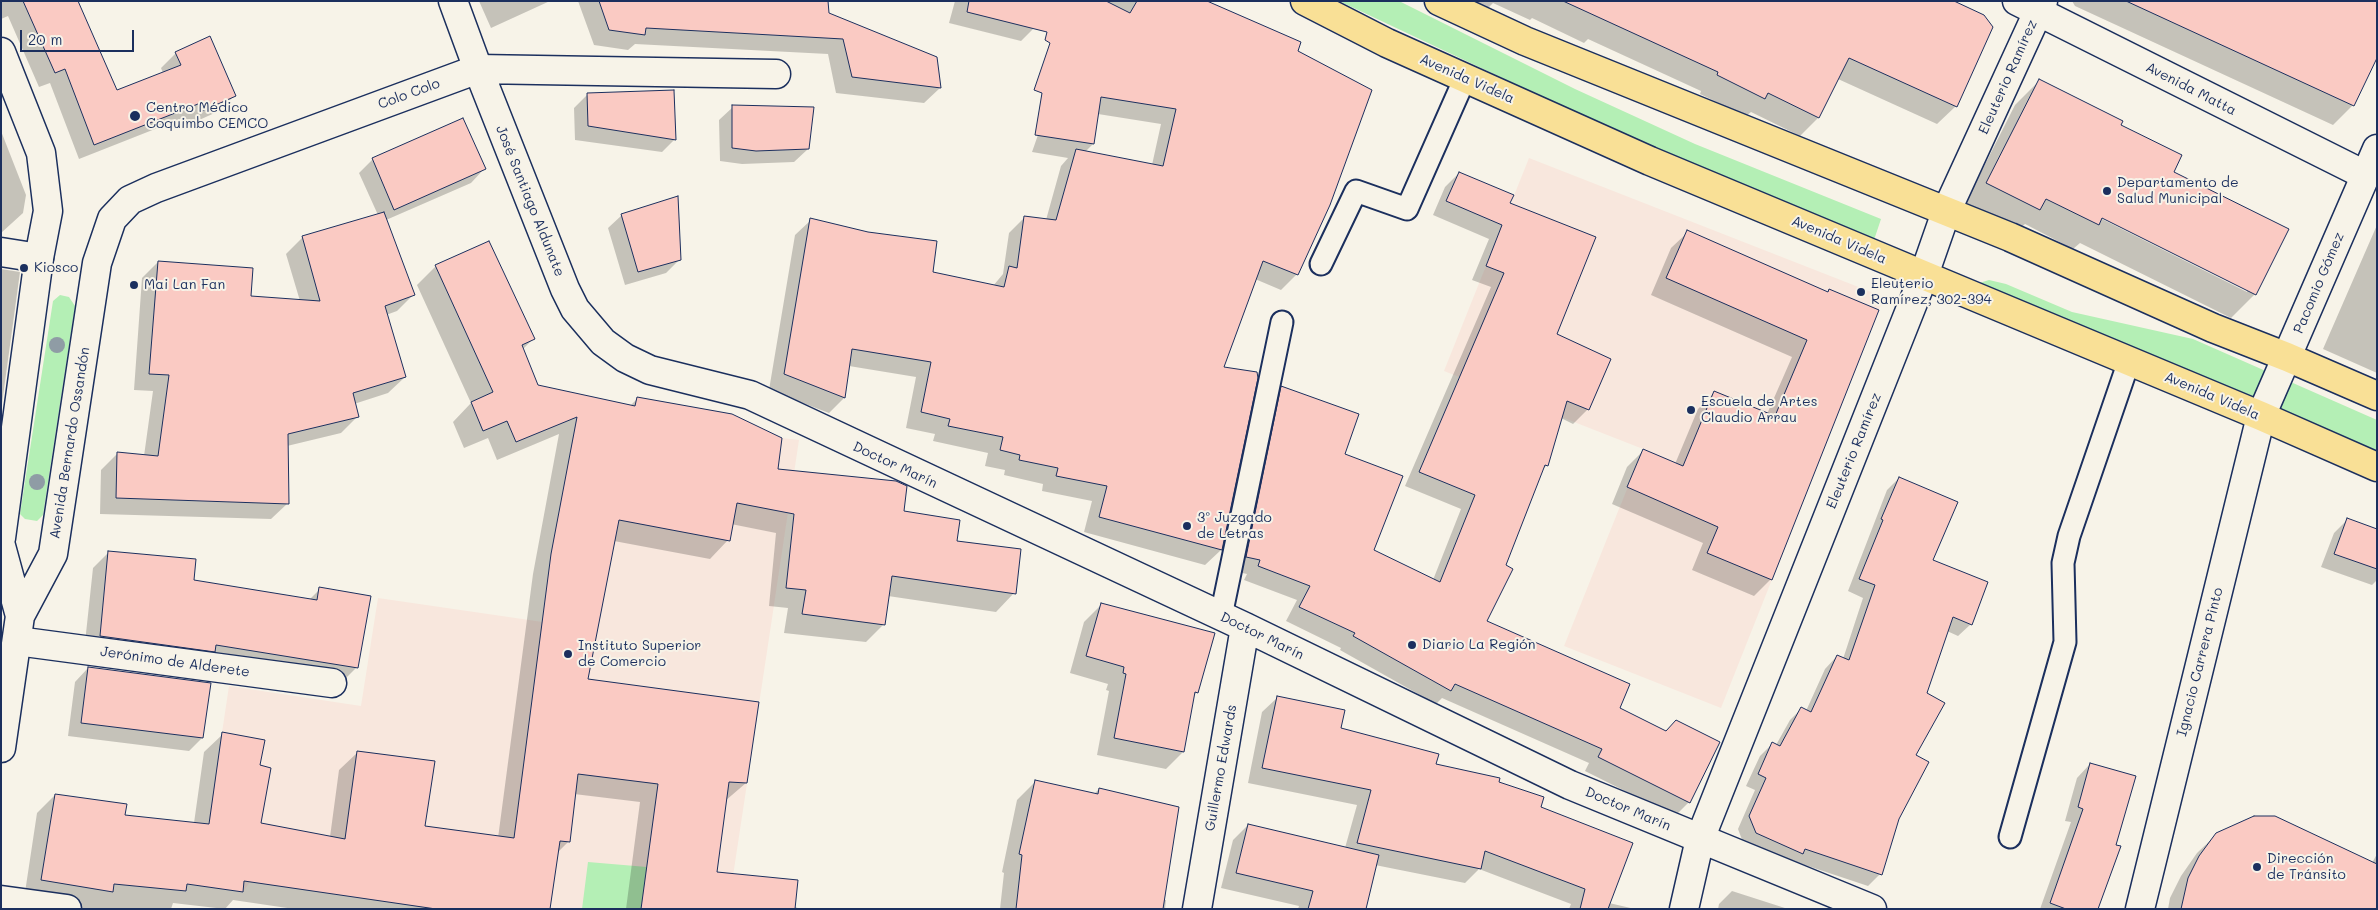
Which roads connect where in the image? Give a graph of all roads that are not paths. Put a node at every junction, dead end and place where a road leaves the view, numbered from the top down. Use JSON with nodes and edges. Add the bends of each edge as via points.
{"nodes":[{"id":1,"x":453,"y":1,"type":"edge"},
{"id":2,"x":1305,"y":1,"type":"edge"},
{"id":3,"x":1439,"y":1,"type":"edge"},
{"id":4,"x":2032,"y":5,"type":"edge"},
{"id":5,"x":1,"y":52,"type":"edge"},
{"id":6,"x":478,"y":69,"type":"junction"},
{"id":7,"x":776,"y":74,"type":"dead end"},
{"id":8,"x":1465,"y":78,"type":"junction"},
{"id":9,"x":2377,"y":149,"type":"edge"},
{"id":10,"x":2365,"y":175,"type":"junction"},
{"id":11,"x":1946,"y":212,"type":"junction"},
{"id":12,"x":1,"y":252,"type":"edge"},
{"id":13,"x":39,"y":258,"type":"junction"},
{"id":14,"x":97,"y":263,"type":"joint"},
{"id":15,"x":1321,"y":264,"type":"dead end"},
{"id":16,"x":1924,"y":275,"type":"junction"},
{"id":17,"x":1282,"y":322,"type":"dead end"},
{"id":18,"x":2287,"y":357,"type":"junction"},
{"id":19,"x":2129,"y":361,"type":"junction"},
{"id":20,"x":650,"y":370,"type":"joint"},
{"id":21,"x":2377,"y":396,"type":"edge"},
{"id":22,"x":2261,"y":416,"type":"junction"},
{"id":23,"x":2377,"y":467,"type":"edge"},
{"id":24,"x":1,"y":538,"type":"edge"},
{"id":25,"x":1,"y":546,"type":"edge"},
{"id":26,"x":1233,"y":621,"type":"junction"},
{"id":27,"x":18,"y":629,"type":"junction"},
{"id":28,"x":332,"y":683,"type":"dead end"},
{"id":29,"x":1,"y":748,"type":"edge"},
{"id":30,"x":2010,"y":837,"type":"dead end"},
{"id":31,"x":1700,"y":839,"type":"junction"},
{"id":32,"x":1,"y":900,"type":"edge"},
{"id":33,"x":68,"y":909,"type":"edge"},
{"id":34,"x":1196,"y":909,"type":"edge"},
{"id":35,"x":1684,"y":909,"type":"edge"},
{"id":36,"x":1872,"y":909,"type":"edge"},
{"id":37,"x":2140,"y":909,"type":"edge"}],
"edges":[{"from":1,"to":6,"type":"street","name":"José Santiago Aldunate"},
{"from":2,"to":8,"type":"main road","name":"Avenida Videla"},
{"from":3,"to":11,"type":"main road","via":[[1525,41]]},
{"from":4,"to":10,"type":"street","name":"Avenida Matta"},
{"from":4,"to":11,"type":"street","name":"Eleuterio Ramírez"},
{"from":5,"to":13,"type":"street","via":[[41,153],[48,211]]},
{"from":6,"to":7,"type":"street","name":"Colo Colo"},
{"from":6,"to":14,"type":"street","name":"Colo Colo","via":[[130,200],[112,218]]},
{"from":6,"to":20,"type":"street","name":"José Santiago Aldunate","via":[[575,309],[603,342]]},
{"from":8,"to":15,"type":"lane","via":[[1407,209],[1356,191]]},
{"from":8,"to":16,"type":"main road","name":"Avenida Videla","via":[[1650,161]]},
{"from":9,"to":10,"type":"street","name":"Pacomio Gómez"},
{"from":10,"to":18,"type":"street","name":"Pacomio Gómez"},
{"from":11,"to":16,"type":"street","name":"Eleuterio Ramírez"},
{"from":11,"to":18,"type":"main road","via":[[2010,236],[2213,328]]},
{"from":12,"to":13,"type":"street"},
{"from":13,"to":24,"type":"street"},
{"from":14,"to":27,"type":"street","name":"Avenida Bernardo Ossandón","via":[[53,554]]},
{"from":16,"to":19,"type":"main road","name":"Avenida Videla"},
{"from":16,"to":31,"type":"street","name":"Eleuterio Ramírez"},
{"from":17,"to":26,"type":"lane"},
{"from":18,"to":21,"type":"main road"},
{"from":18,"to":22,"type":"street","name":"Pacomio Gómez"},
{"from":19,"to":22,"type":"main road","name":"Avenida Videla"},
{"from":19,"to":30,"type":"lane","via":[[2069,536],[2063,563],[2065,642]]},
{"from":20,"to":26,"type":"street","name":"Doctor Marín","via":[[750,396]]},
{"from":22,"to":23,"type":"main road","name":"Avenida Videla"},
{"from":22,"to":37,"type":"street","name":"Ignacio Carrera Pinto"},
{"from":25,"to":27,"type":"street","name":"Avenida Bernardo Ossandón"},
{"from":26,"to":31,"type":"street","name":"Doctor Marín","via":[[1570,785]]},
{"from":26,"to":34,"type":"street","name":"Guillermo Edwards"},
{"from":27,"to":28,"type":"street","name":"Jerónimo de Alderete"},
{"from":27,"to":29,"type":"street","name":"Avenida Bernardo Ossandón"},
{"from":31,"to":35,"type":"street","name":"Eleuterio Ramírez"},
{"from":31,"to":36,"type":"street","name":"Doctor Marín"},
{"from":32,"to":33,"type":"street"}]}
